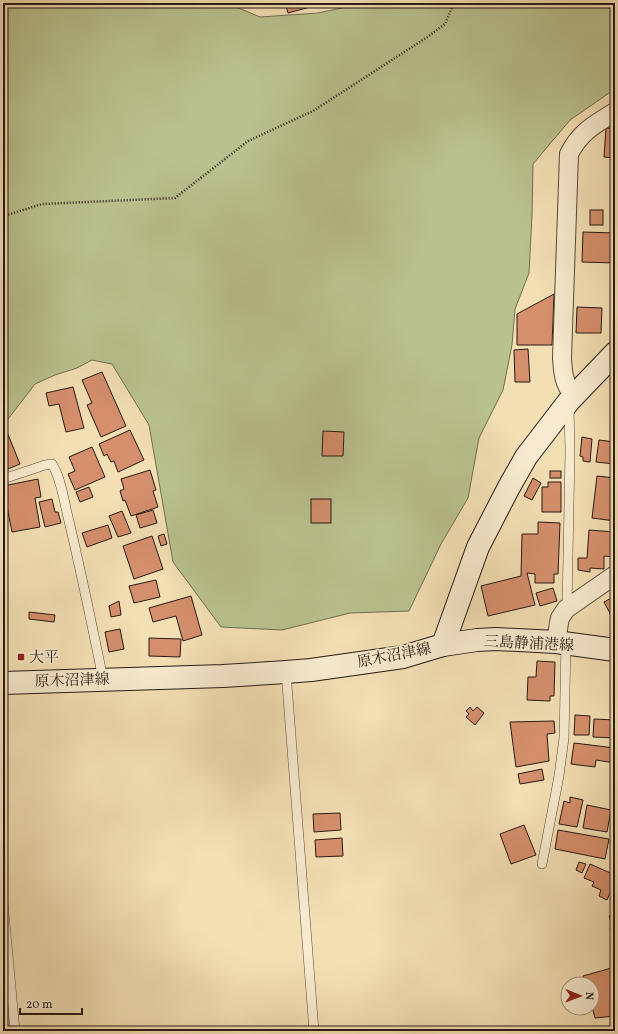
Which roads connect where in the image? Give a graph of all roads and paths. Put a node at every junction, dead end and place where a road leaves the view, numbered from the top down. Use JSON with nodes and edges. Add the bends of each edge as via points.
{"nodes":[{"id":1,"x":454,"y":3,"type":"edge"},
{"id":2,"x":615,"y":112,"type":"edge"},
{"id":3,"x":3,"y":215,"type":"edge"},
{"id":4,"x":615,"y":353,"type":"edge"},
{"id":5,"x":571,"y":399,"type":"junction"},
{"id":6,"x":3,"y":479,"type":"edge"},
{"id":7,"x":615,"y":575,"type":"edge"},
{"id":8,"x":567,"y":608,"type":"junction"},
{"id":9,"x":561,"y":642,"type":"junction"},
{"id":10,"x":443,"y":645,"type":"junction"},
{"id":11,"x":615,"y":650,"type":"edge"},
{"id":12,"x":286,"y":672,"type":"junction"},
{"id":13,"x":103,"y":679,"type":"junction"},
{"id":14,"x":3,"y":683,"type":"edge"},
{"id":15,"x":542,"y":864,"type":"dead end"},
{"id":16,"x":3,"y":902,"type":"edge"},
{"id":17,"x":15,"y":1031,"type":"edge"},
{"id":18,"x":314,"y":1031,"type":"edge"}],
"edges":[{"from":1,"to":3,"type":"path","via":[[445,24],[426,38],[313,111],[248,141],[175,198],[42,204]]},
{"from":2,"to":5,"type":"street","via":[[582,134],[569,154],[562,358],[563,375]]},
{"from":4,"to":5,"type":"main road","name":"原木沼津線"},
{"from":5,"to":8,"type":"lane"},
{"from":5,"to":10,"type":"main road","name":"原木沼津線","via":[[526,457],[478,547]]},
{"from":6,"to":13,"type":"lane","via":[[45,465],[52,464],[54,468],[70,526]]},
{"from":7,"to":8,"type":"street"},
{"from":8,"to":9,"type":"street","via":[[560,618]]},
{"from":9,"to":10,"type":"main road","name":"三島静浦港線","via":[[496,639]]},
{"from":9,"to":11,"type":"main road","name":"三島静浦港線"},
{"from":9,"to":15,"type":"lane","via":[[564,738]]},
{"from":10,"to":12,"type":"main road","name":"原木沼津線","via":[[403,657]]},
{"from":12,"to":13,"type":"main road","name":"原木沼津線"},
{"from":12,"to":18,"type":"lane"},
{"from":13,"to":14,"type":"main road","name":"原木沼津線"},
{"from":16,"to":17,"type":"lane"}]}
